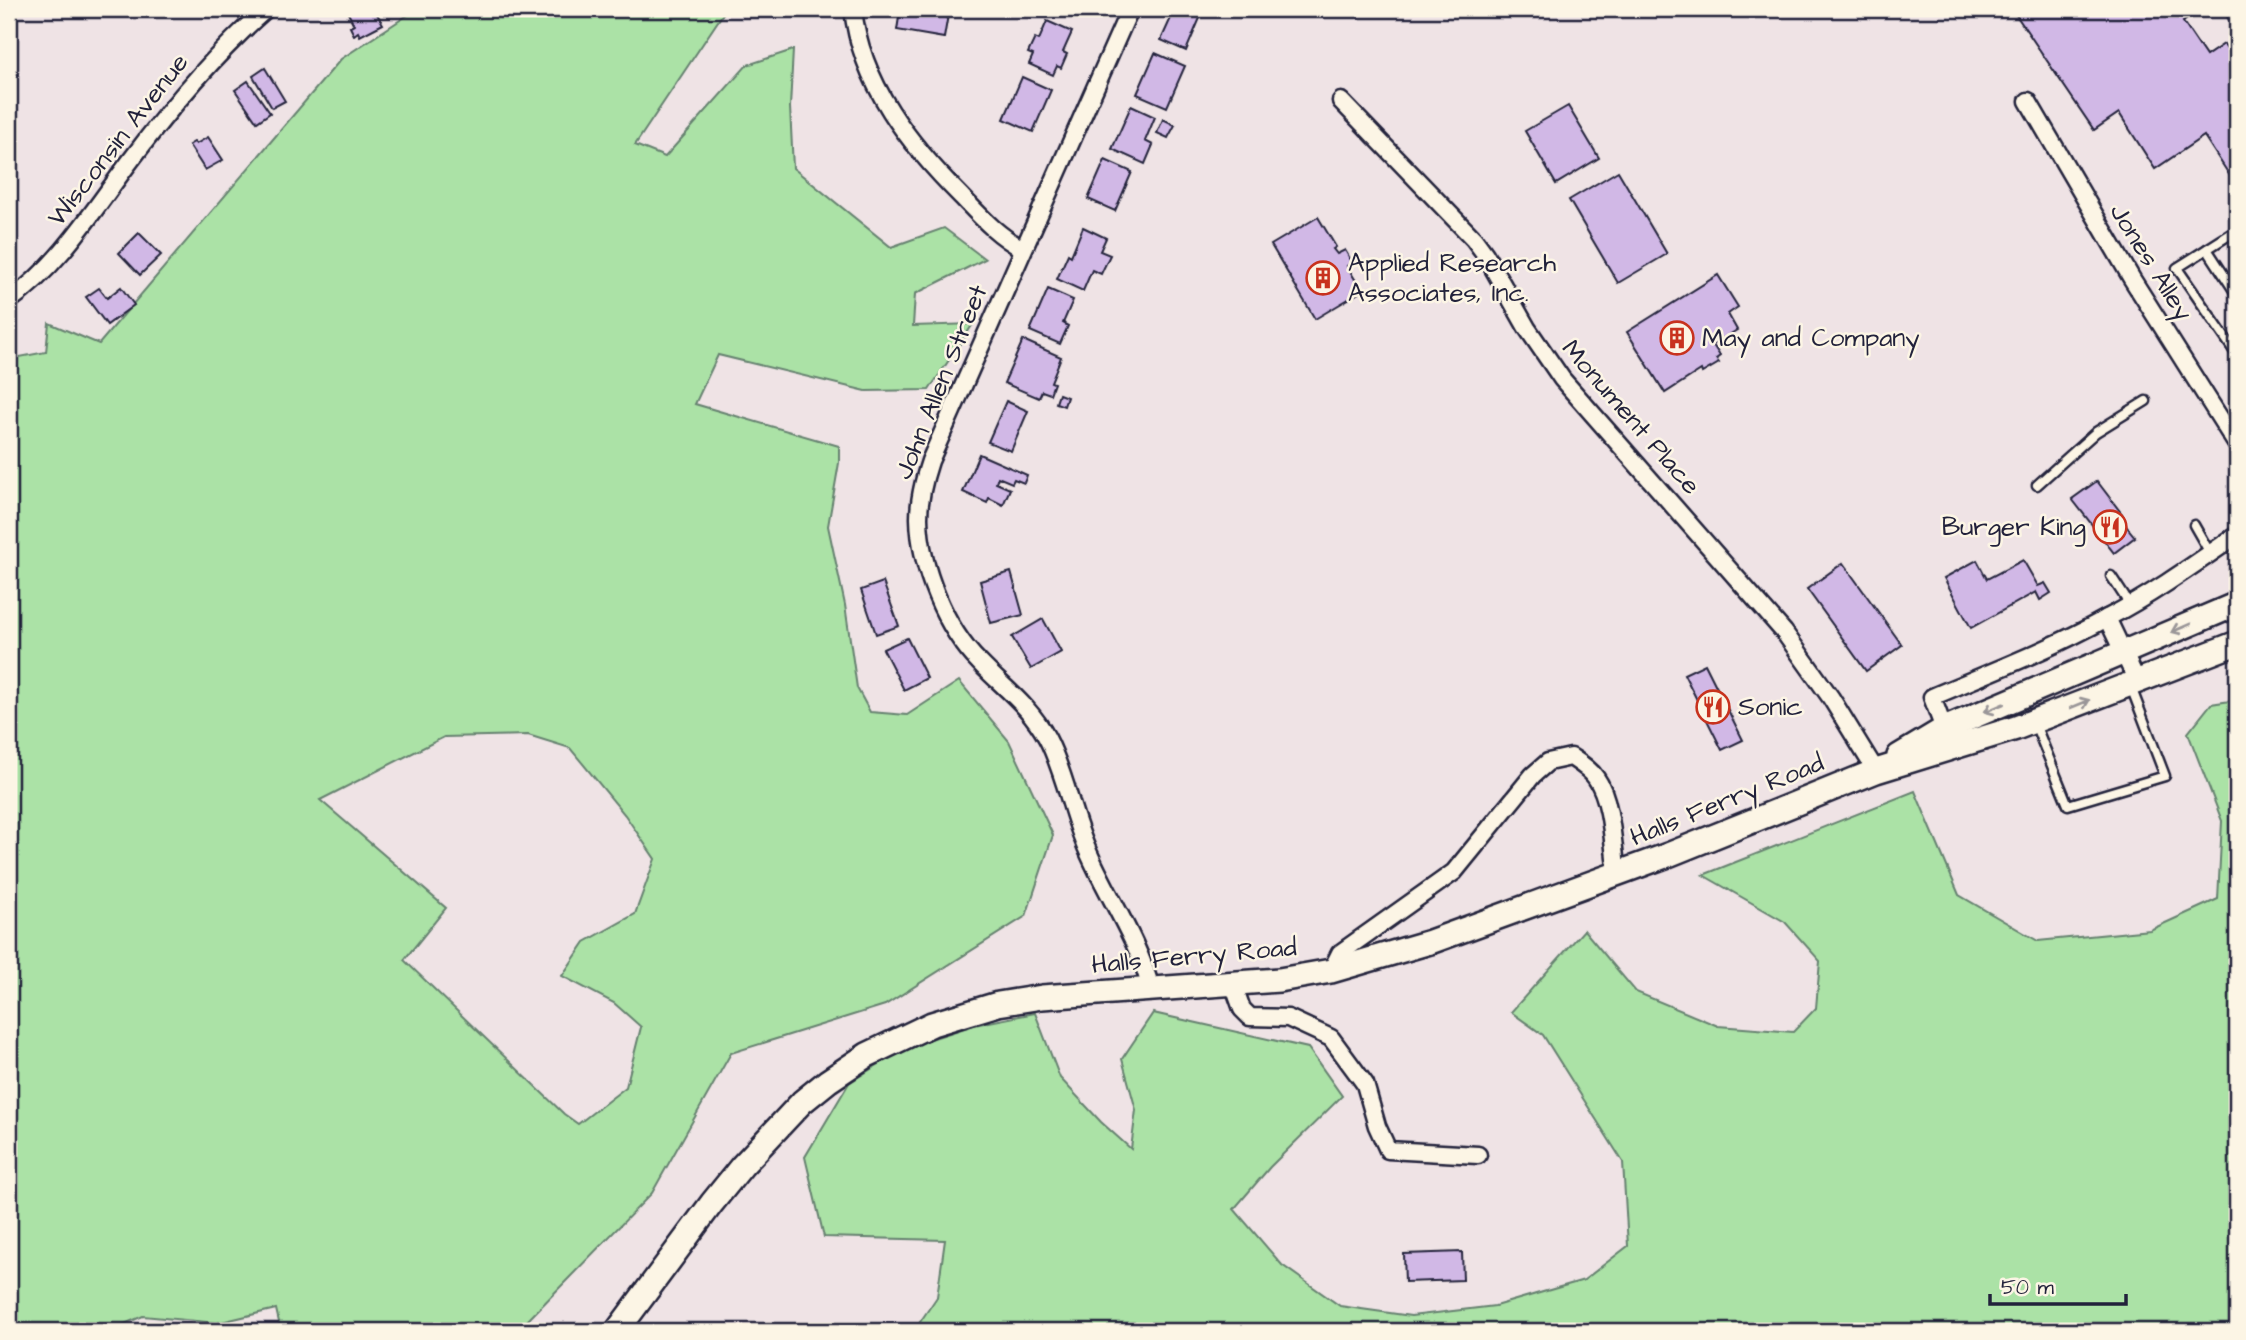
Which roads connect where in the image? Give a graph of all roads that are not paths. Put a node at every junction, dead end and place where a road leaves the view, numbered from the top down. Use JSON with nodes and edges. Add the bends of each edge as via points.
{"nodes":[{"id":1,"x":266,"y":9,"type":"edge"},
{"id":2,"x":853,"y":9,"type":"edge"},
{"id":3,"x":1130,"y":9,"type":"edge"},
{"id":4,"x":2228,"y":9,"type":"edge"},
{"id":5,"x":2237,"y":21,"type":"edge"},
{"id":6,"x":1341,"y":101,"type":"dead end"},
{"id":7,"x":2028,"y":101,"type":"dead end"},
{"id":8,"x":2237,"y":230,"type":"edge"},
{"id":9,"x":1023,"y":249,"type":"junction"},
{"id":10,"x":2207,"y":249,"type":"junction"},
{"id":11,"x":2237,"y":295,"type":"edge"},
{"id":12,"x":9,"y":301,"type":"edge"},
{"id":13,"x":2237,"y":355,"type":"edge"},
{"id":14,"x":2146,"y":401,"type":"dead end"},
{"id":15,"x":2237,"y":445,"type":"edge"},
{"id":16,"x":2037,"y":485,"type":"dead end"},
{"id":17,"x":2194,"y":525,"type":"dead end"},
{"id":18,"x":2237,"y":535,"type":"edge"},
{"id":19,"x":2210,"y":553,"type":"junction"},
{"id":20,"x":2111,"y":576,"type":"dead end"},
{"id":21,"x":2237,"y":604,"type":"edge"},
{"id":22,"x":2130,"y":605,"type":"junction"},
{"id":23,"x":2107,"y":618,"type":"junction"},
{"id":24,"x":2237,"y":643,"type":"edge"},
{"id":25,"x":2124,"y":652,"type":"junction"},
{"id":26,"x":2134,"y":682,"type":"junction"},
{"id":27,"x":2034,"y":722,"type":"junction"},
{"id":28,"x":1944,"y":729,"type":"junction"},
{"id":29,"x":1876,"y":771,"type":"junction"},
{"id":30,"x":1617,"y":874,"type":"junction"},
{"id":31,"x":1331,"y":971,"type":"junction"},
{"id":32,"x":1233,"y":984,"type":"junction"},
{"id":33,"x":1151,"y":989,"type":"junction"},
{"id":34,"x":1478,"y":1155,"type":"dead end"},
{"id":35,"x":617,"y":1331,"type":"edge"}],
"edges":[{"from":1,"to":12,"type":"street","name":"Wisconsin Avenue","via":[[197,77],[44,272]]},
{"from":2,"to":9,"type":"street","via":[[870,71],[901,127],[934,169],[1002,237]]},
{"from":3,"to":9,"type":"street","name":"John Allen Street"},
{"from":4,"to":5,"type":"lane"},
{"from":6,"to":29,"type":"street","name":"Monument Place","via":[[1474,239],[1556,371],[1784,632]]},
{"from":7,"to":15,"type":"street","name":"Jones Alley","via":[[2125,268]]},
{"from":8,"to":10,"type":"lane"},
{"from":9,"to":33,"type":"street","name":"John Allen Street","via":[[930,461],[919,517],[922,548],[945,612],[960,638],[978,662],[1031,712],[1049,740],[1086,848],[1145,966]]},
{"from":10,"to":11,"type":"lane"},
{"from":10,"to":13,"type":"lane","via":[[2177,268]]},
{"from":14,"to":16,"type":"lane","via":[[2096,432]]},
{"from":17,"to":19,"type":"lane"},
{"from":18,"to":19,"type":"street"},
{"from":19,"to":22,"type":"street"},
{"from":20,"to":22,"type":"lane"},
{"from":21,"to":25,"type":"street","name":"Halls Ferry Road","one_way":true},
{"from":22,"to":23,"type":"street"},
{"from":23,"to":25,"type":"street"},
{"from":23,"to":28,"type":"street","via":[[1932,697]]},
{"from":24,"to":26,"type":"street","name":"Halls Ferry Road"},
{"from":25,"to":26,"type":"street"},
{"from":25,"to":28,"type":"street","name":"Halls Ferry Road","one_way":true},
{"from":27,"to":26,"type":"street","name":"Halls Ferry Road","one_way":true},
{"from":26,"to":27,"type":"lane","via":[[2165,776],[2068,805]]},
{"from":27,"to":29,"type":"street","name":"Halls Ferry Road"},
{"from":28,"to":29,"type":"street","name":"Halls Ferry Road"},
{"from":29,"to":30,"type":"street","name":"Halls Ferry Road"},
{"from":30,"to":31,"type":"street","name":"Halls Ferry Road","via":[[1430,942]]},
{"from":30,"to":31,"type":"street","via":[[1607,806],[1597,779],[1571,757],[1548,762],[1454,872],[1340,953]]},
{"from":31,"to":32,"type":"street","name":"Halls Ferry Road"},
{"from":32,"to":33,"type":"street","name":"Halls Ferry Road"},
{"from":32,"to":34,"type":"street","via":[[1250,1017],[1288,1018],[1331,1038],[1365,1084],[1388,1150]]},
{"from":33,"to":35,"type":"street","name":"Halls Ferry Road","via":[[998,1004],[932,1024],[867,1055],[802,1102],[741,1166]]}]}
